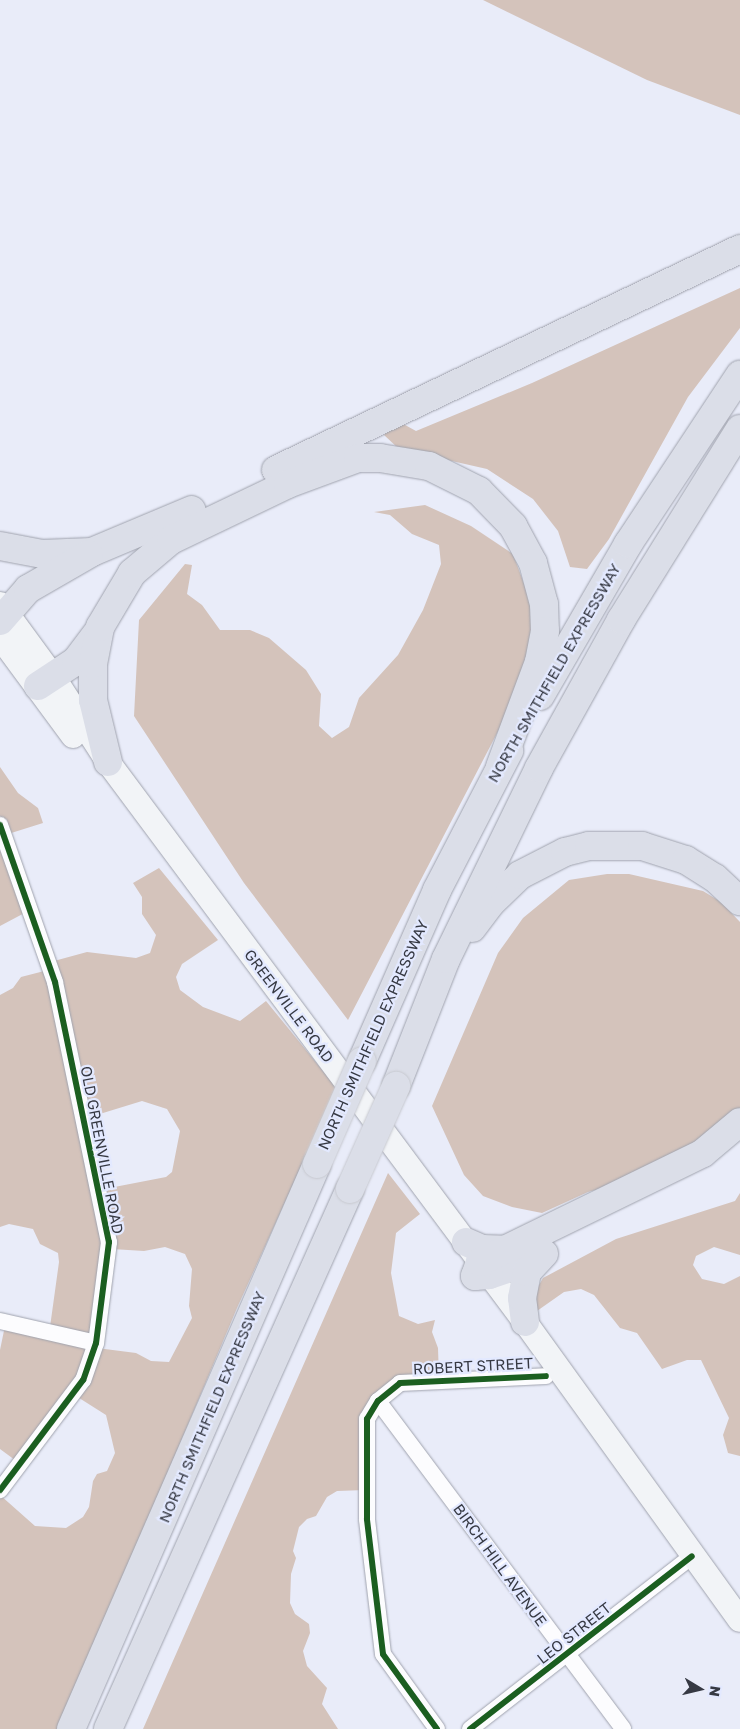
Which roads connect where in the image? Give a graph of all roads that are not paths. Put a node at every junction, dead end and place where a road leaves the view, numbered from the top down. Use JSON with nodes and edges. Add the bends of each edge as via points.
{"nodes":[{"id":1,"x":740,"y":250,"type":"edge"},
{"id":2,"x":740,"y":374,"type":"edge"},
{"id":3,"x":740,"y":429,"type":"edge"},
{"id":4,"x":0,"y":546,"type":"edge"},
{"id":5,"x":92,"y":552,"type":"junction"},
{"id":6,"x":2,"y":619,"type":"edge"},
{"id":7,"x":100,"y":627,"type":"junction"},
{"id":8,"x":45,"y":681,"type":"junction"},
{"id":9,"x":108,"y":762,"type":"junction"},
{"id":10,"x":500,"y":767,"type":"junction"},
{"id":11,"x":0,"y":825,"type":"edge"},
{"id":12,"x":740,"y":901,"type":"edge"},
{"id":13,"x":436,"y":987,"type":"junction"},
{"id":14,"x":740,"y":1122,"type":"edge"},
{"id":15,"x":740,"y":1148,"type":"edge"},
{"id":16,"x":537,"y":1258,"type":"junction"},
{"id":17,"x":477,"y":1264,"type":"junction"},
{"id":18,"x":0,"y":1321,"type":"edge"},
{"id":19,"x":525,"y":1322,"type":"junction"},
{"id":20,"x":96,"y":1343,"type":"junction"},
{"id":21,"x":546,"y":1376,"type":"junction"},
{"id":22,"x":378,"y":1402,"type":"junction"},
{"id":23,"x":634,"y":1477,"type":"junction"},
{"id":24,"x":0,"y":1490,"type":"edge"},
{"id":25,"x":692,"y":1556,"type":"junction"},
{"id":26,"x":740,"y":1620,"type":"edge"},
{"id":27,"x":567,"y":1656,"type":"junction"},
{"id":28,"x":71,"y":1729,"type":"edge"},
{"id":29,"x":108,"y":1729,"type":"edge"},
{"id":30,"x":437,"y":1729,"type":"edge"},
{"id":31,"x":470,"y":1729,"type":"edge"},
{"id":32,"x":623,"y":1729,"type":"edge"}],
"edges":[{"from":1,"to":5,"type":"highway","via":[[188,512]]},
{"from":2,"to":10,"type":"highway","name":"NORTH SMITHFIELD EXPRESSWAY","via":[[628,544]]},
{"from":3,"to":13,"type":"highway","name":"NORTH SMITHFIELD EXPRESSWAY","via":[[658,558],[580,691],[494,855]]},
{"from":4,"to":5,"type":"highway","via":[[42,554]]},
{"from":5,"to":6,"type":"highway","via":[[28,589]]},
{"from":6,"to":8,"type":"main road","name":"GREENVILLE ROAD"},
{"from":7,"to":8,"type":"highway","via":[[76,661]]},
{"from":7,"to":9,"type":"highway","via":[[93,664],[93,700]]},
{"from":7,"to":10,"type":"highway","via":[[112,602],[145,559],[193,529],[296,480],[358,458],[429,466],[466,482],[499,509],[520,535],[539,580],[546,618],[540,662]]},
{"from":8,"to":9,"type":"main road","name":"GREENVILLE ROAD"},
{"from":8,"to":17,"type":"main road","name":"GREENVILLE ROAD"},
{"from":9,"to":17,"type":"main road","name":"GREENVILLE ROAD"},
{"from":10,"to":28,"type":"highway","name":"NORTH SMITHFIELD EXPRESSWAY","bridge":true,"via":[[437,890]]},
{"from":11,"to":20,"type":"street","name":"OLD GREENVILLE ROAD","via":[[56,982],[109,1242]]},
{"from":12,"to":13,"type":"highway","via":[[703,869],[642,846],[590,846],[565,852],[540,862],[504,889],[474,925]]},
{"from":13,"to":29,"type":"highway","name":"NORTH SMITHFIELD EXPRESSWAY","bridge":true,"via":[[396,1086]]},
{"from":14,"to":17,"type":"highway","via":[[703,1153],[506,1250],[482,1249]]},
{"from":15,"to":16,"type":"highway","via":[[704,1173]]},
{"from":16,"to":17,"type":"highway"},
{"from":16,"to":19,"type":"highway","via":[[524,1282]]},
{"from":17,"to":19,"type":"main road","name":"GREENVILLE ROAD"},
{"from":17,"to":21,"type":"main road","name":"GREENVILLE ROAD"},
{"from":18,"to":20,"type":"street"},
{"from":19,"to":23,"type":"main road","name":"GREENVILLE ROAD"},
{"from":20,"to":24,"type":"street","name":"OLD GREENVILLE ROAD","via":[[83,1380]]},
{"from":21,"to":22,"type":"street","name":"ROBERT STREET","via":[[410,1381],[393,1386]]},
{"from":21,"to":23,"type":"main road","name":"GREENVILLE ROAD"},
{"from":22,"to":27,"type":"street","name":"BIRCH HILL AVENUE"},
{"from":22,"to":30,"type":"street","name":"ROBERT STREET","via":[[368,1419],[365,1434],[367,1519],[383,1654]]},
{"from":23,"to":25,"type":"main road","name":"GREENVILLE ROAD"},
{"from":25,"to":26,"type":"main road","name":"GREENVILLE ROAD"},
{"from":25,"to":27,"type":"street","name":"LEO STREET"},
{"from":27,"to":31,"type":"street","name":"LEO STREET"},
{"from":27,"to":32,"type":"street","name":"BIRCH HILL AVENUE"}]}
